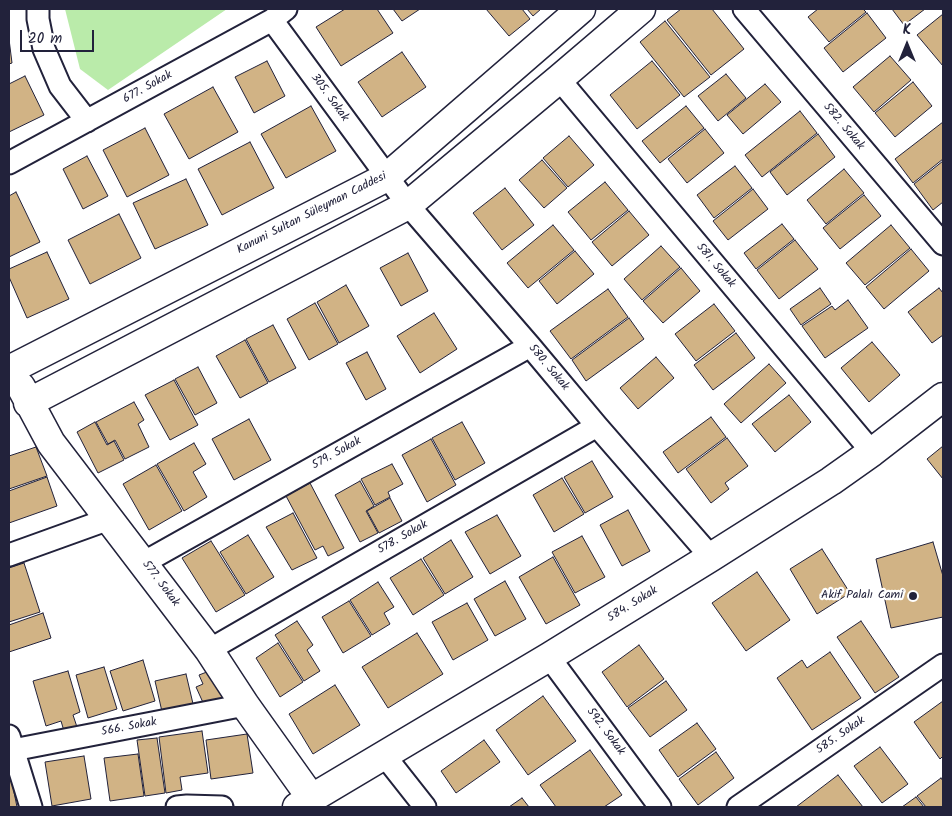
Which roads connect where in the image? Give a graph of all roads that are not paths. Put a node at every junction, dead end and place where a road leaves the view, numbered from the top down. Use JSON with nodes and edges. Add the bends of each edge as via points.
{"nodes":[{"id":1,"x":38,"y":9,"type":"edge"},
{"id":2,"x":581,"y":9,"type":"edge"},
{"id":3,"x":641,"y":9,"type":"edge"},
{"id":4,"x":744,"y":9,"type":"edge"},
{"id":5,"x":279,"y":14,"type":"edge"},
{"id":6,"x":559,"y":79,"type":"junction"},
{"id":7,"x":87,"y":121,"type":"junction"},
{"id":8,"x":9,"y":162,"type":"edge"},
{"id":9,"x":387,"y":177,"type":"junction"},
{"id":10,"x":408,"y":205,"type":"junction"},
{"id":11,"x":943,"y":244,"type":"edge"},
{"id":12,"x":530,"y":346,"type":"junction"},
{"id":13,"x":10,"y":366,"type":"edge"},
{"id":14,"x":943,"y":397,"type":"edge"},
{"id":15,"x":28,"y":403,"type":"junction"},
{"id":16,"x":597,"y":426,"type":"junction"},
{"id":17,"x":872,"y":452,"type":"junction"},
{"id":18,"x":109,"y":519,"type":"junction"},
{"id":19,"x":9,"y":555,"type":"edge"},
{"id":20,"x":711,"y":557,"type":"junction"},
{"id":21,"x":143,"y":563,"type":"junction"},
{"id":22,"x":209,"y":650,"type":"junction"},
{"id":23,"x":549,"y":657,"type":"junction"},
{"id":24,"x":943,"y":665,"type":"edge"},
{"id":25,"x":245,"y":705,"type":"junction"},
{"id":26,"x":11,"y":743,"type":"edge"},
{"id":27,"x":384,"y":755,"type":"junction"},
{"id":28,"x":304,"y":803,"type":"edge"},
{"id":29,"x":31,"y":807,"type":"edge"},
{"id":30,"x":177,"y":807,"type":"edge"},
{"id":31,"x":222,"y":807,"type":"edge"},
{"id":32,"x":425,"y":807,"type":"edge"},
{"id":33,"x":660,"y":807,"type":"edge"},
{"id":34,"x":738,"y":807,"type":"edge"}],
"edges":[{"from":1,"to":7,"type":"street","via":[[41,34],[60,86]]},
{"from":2,"to":9,"type":"street","name":"Kanuni Sultan Süleyman Caddesi"},
{"from":3,"to":6,"type":"street"},
{"from":4,"to":11,"type":"street","name":"582. Sokak"},
{"from":5,"to":7,"type":"street","name":"677. Sokak"},
{"from":5,"to":9,"type":"street","name":"305. Sokak"},
{"from":6,"to":10,"type":"street"},
{"from":6,"to":17,"type":"street","name":"581. Sokak"},
{"from":7,"to":8,"type":"street","name":"677. Sokak"},
{"from":9,"to":10,"type":"street","name":"580. Sokak"},
{"from":9,"to":13,"type":"street","name":"Kanuni Sultan Süleyman Caddesi"},
{"from":10,"to":12,"type":"street","name":"580. Sokak"},
{"from":10,"to":15,"type":"street"},
{"from":12,"to":16,"type":"street","name":"580. Sokak"},
{"from":12,"to":21,"type":"street","name":"579. Sokak"},
{"from":13,"to":15,"type":"street","name":"577. Sokak"},
{"from":14,"to":17,"type":"street","name":"584. Sokak"},
{"from":15,"to":18,"type":"street","name":"577. Sokak","via":[[51,443]]},
{"from":16,"to":20,"type":"street","name":"580. Sokak"},
{"from":16,"to":22,"type":"street","name":"578. Sokak"},
{"from":17,"to":20,"type":"street","name":"584. Sokak"},
{"from":18,"to":19,"type":"street"},
{"from":18,"to":21,"type":"street","name":"577. Sokak"},
{"from":20,"to":23,"type":"street","name":"584. Sokak"},
{"from":21,"to":22,"type":"street","name":"577. Sokak"},
{"from":22,"to":25,"type":"street","name":"577. Sokak"},
{"from":23,"to":27,"type":"street","name":"584. Sokak"},
{"from":23,"to":33,"type":"street","name":"592. Sokak"},
{"from":24,"to":34,"type":"street","name":"585. Sokak"},
{"from":25,"to":26,"type":"street","name":"566. Sokak"},
{"from":25,"to":28,"type":"street","name":"577. Sokak"},
{"from":26,"to":29,"type":"street"},
{"from":27,"to":28,"type":"street","name":"584. Sokak"},
{"from":27,"to":32,"type":"street"},
{"from":30,"to":31,"type":"street"}]}
